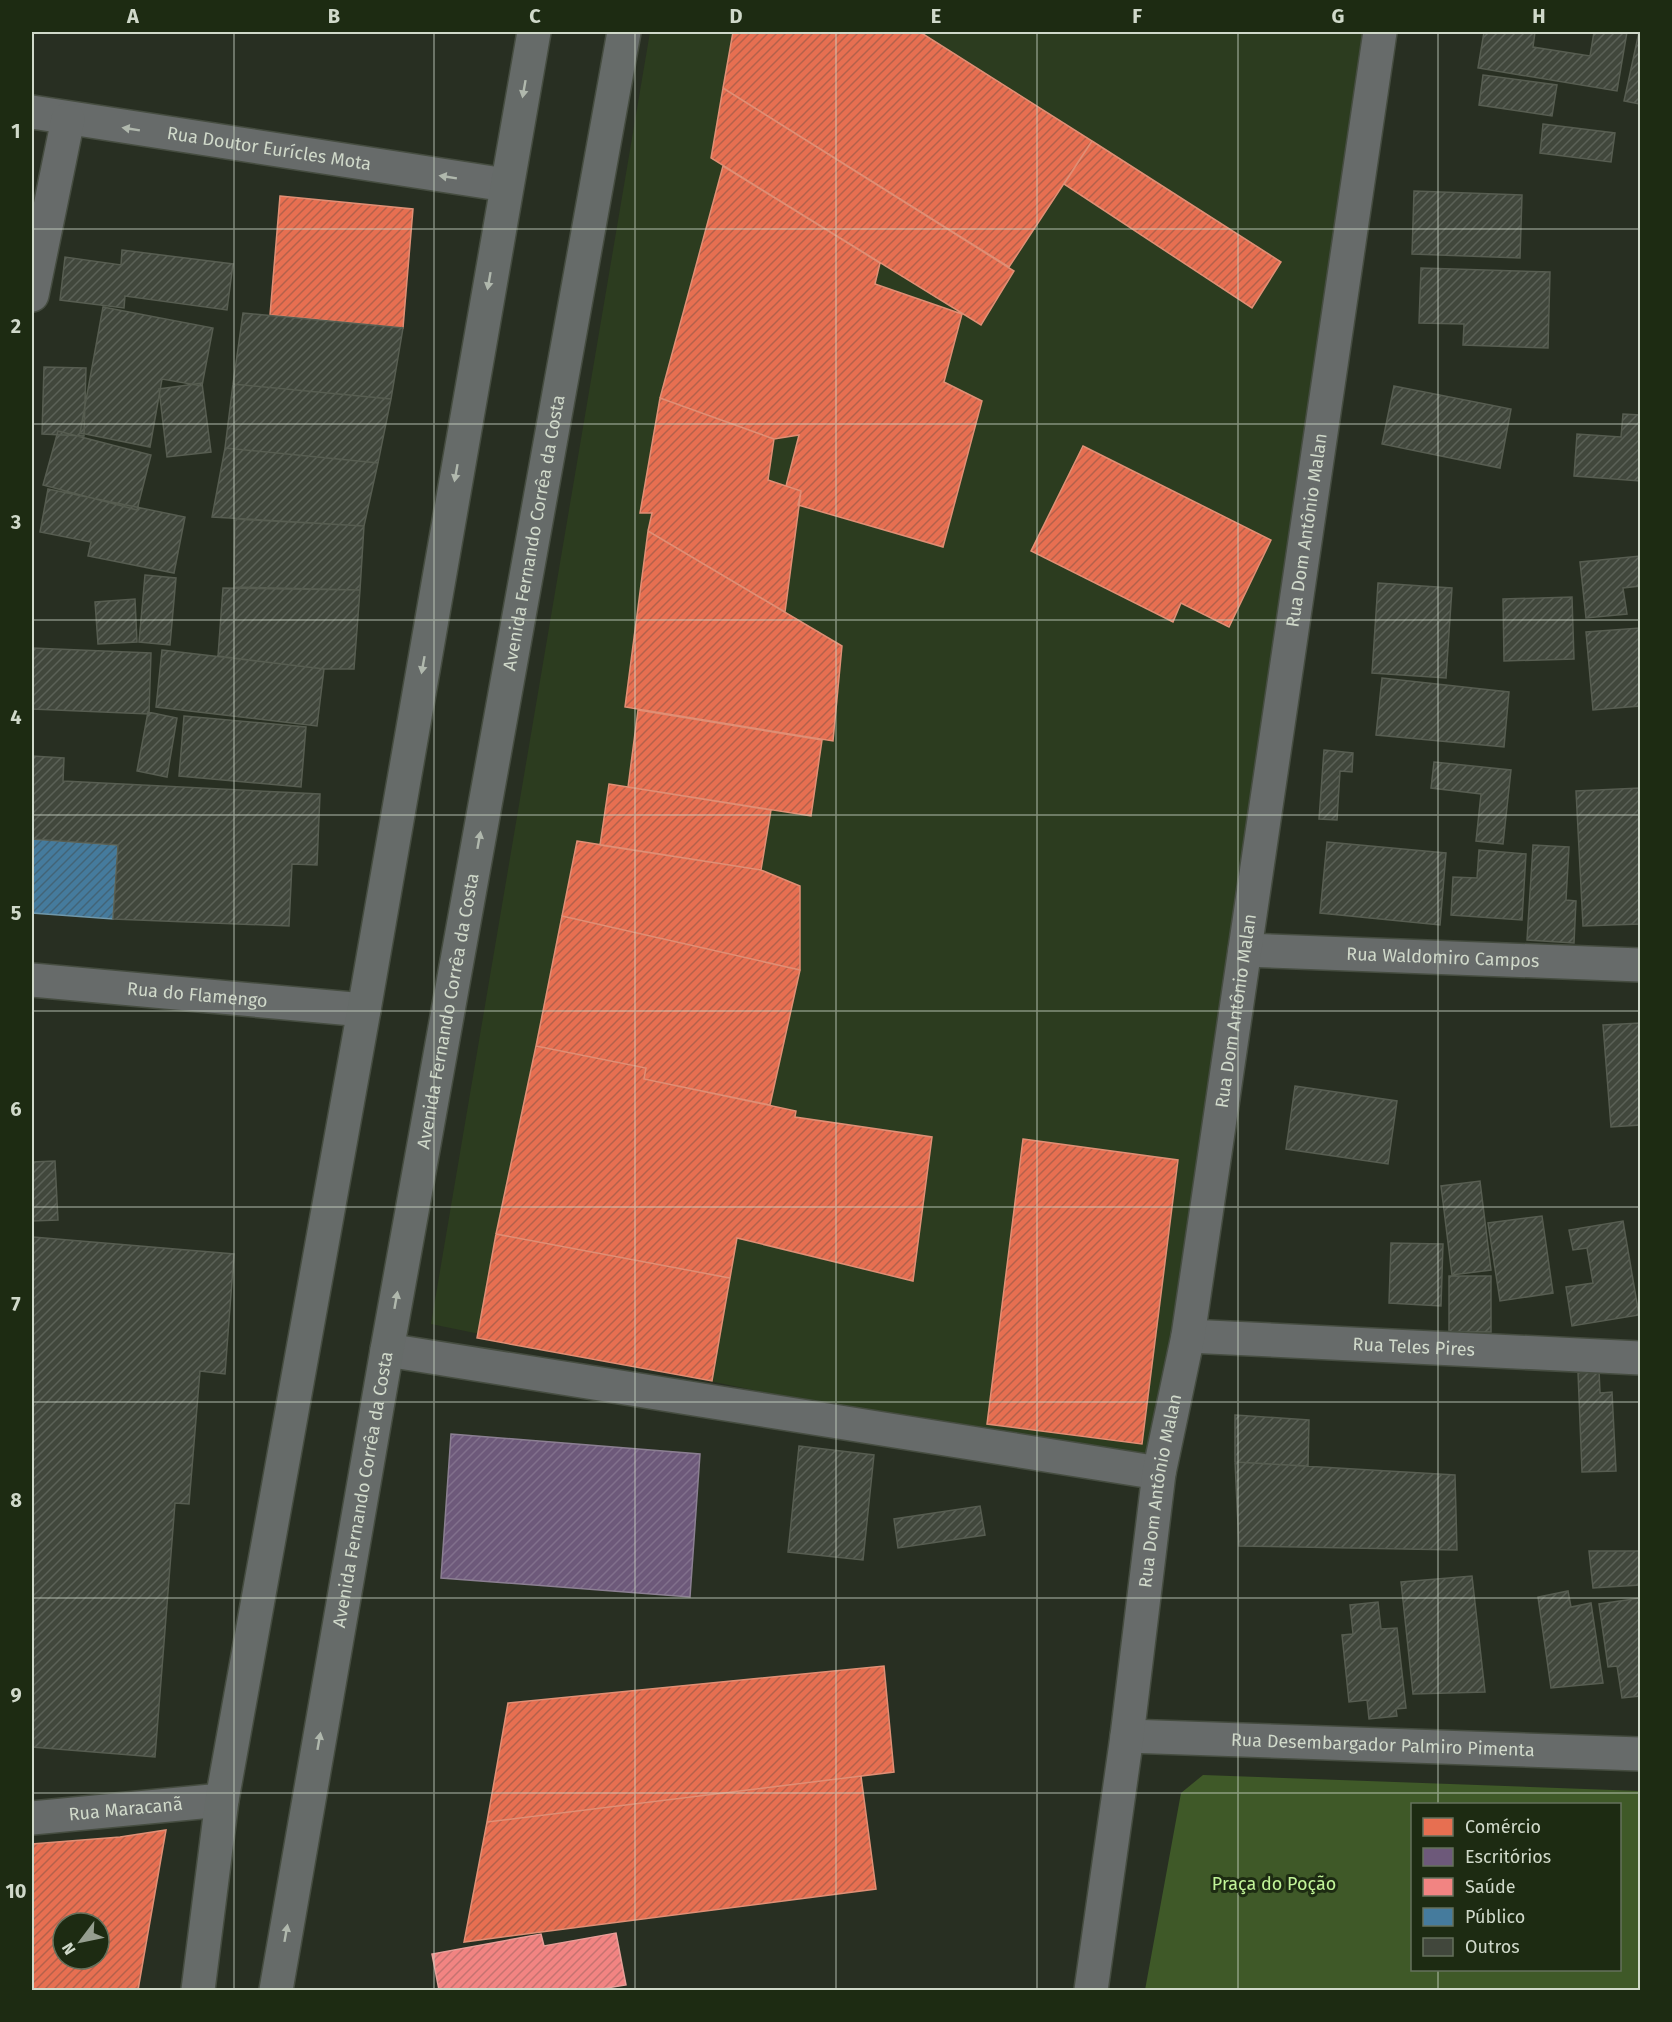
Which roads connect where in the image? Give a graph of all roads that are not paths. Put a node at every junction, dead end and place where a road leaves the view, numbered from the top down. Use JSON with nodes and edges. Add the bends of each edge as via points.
{"nodes":[{"id":1,"x":534,"y":32,"type":"edge"},
{"id":2,"x":624,"y":32,"type":"edge"},
{"id":3,"x":1380,"y":32,"type":"edge"},
{"id":4,"x":32,"y":112,"type":"edge"},
{"id":5,"x":68,"y":119,"type":"junction"},
{"id":6,"x":506,"y":185,"type":"junction"},
{"id":7,"x":32,"y":295,"type":"edge"},
{"id":8,"x":1245,"y":950,"type":"junction"},
{"id":9,"x":1641,"y":965,"type":"edge"},
{"id":10,"x":32,"y":980,"type":"edge"},
{"id":11,"x":364,"y":1010,"type":"junction"},
{"id":12,"x":1188,"y":1336,"type":"junction"},
{"id":13,"x":387,"y":1350,"type":"junction"},
{"id":14,"x":1641,"y":1358,"type":"edge"},
{"id":15,"x":1159,"y":1473,"type":"junction"},
{"id":16,"x":1127,"y":1736,"type":"junction"},
{"id":17,"x":1641,"y":1754,"type":"edge"},
{"id":18,"x":222,"y":1800,"type":"junction"},
{"id":19,"x":32,"y":1818,"type":"edge"},
{"id":20,"x":198,"y":1990,"type":"edge"},
{"id":21,"x":276,"y":1990,"type":"edge"},
{"id":22,"x":1090,"y":1990,"type":"edge"}],
"edges":[{"from":1,"to":6,"type":"main road","one_way":true},
{"from":13,"to":2,"type":"main road","name":"Avenida Fernando Corrêa da Costa","one_way":true},
{"from":3,"to":8,"type":"street","name":"Rua Dom Antônio Malan"},
{"from":4,"to":5,"type":"street","name":"Rua Doutor Eurícles Mota"},
{"from":6,"to":5,"type":"street","name":"Rua Doutor Eurícles Mota","one_way":true},
{"from":5,"to":7,"type":"street"},
{"from":6,"to":11,"type":"main road","one_way":true},
{"from":8,"to":9,"type":"street","name":"Rua Waldomiro Campos"},
{"from":8,"to":12,"type":"street","name":"Rua Dom Antônio Malan"},
{"from":10,"to":11,"type":"street","name":"Rua do Flamengo"},
{"from":11,"to":18,"type":"main road"},
{"from":12,"to":14,"type":"street","name":"Rua Teles Pires"},
{"from":12,"to":15,"type":"street","name":"Rua Dom Antônio Malan"},
{"from":13,"to":15,"type":"street"},
{"from":21,"to":13,"type":"main road","name":"Avenida Fernando Corrêa da Costa","one_way":true},
{"from":15,"to":16,"type":"street","name":"Rua Dom Antônio Malan"},
{"from":16,"to":17,"type":"street","name":"Rua Desembargador Palmiro Pimenta"},
{"from":16,"to":22,"type":"street","name":"Rua Dom Antônio Malan"},
{"from":18,"to":19,"type":"street","name":"Rua Maracanã"},
{"from":18,"to":20,"type":"main road"}]}
